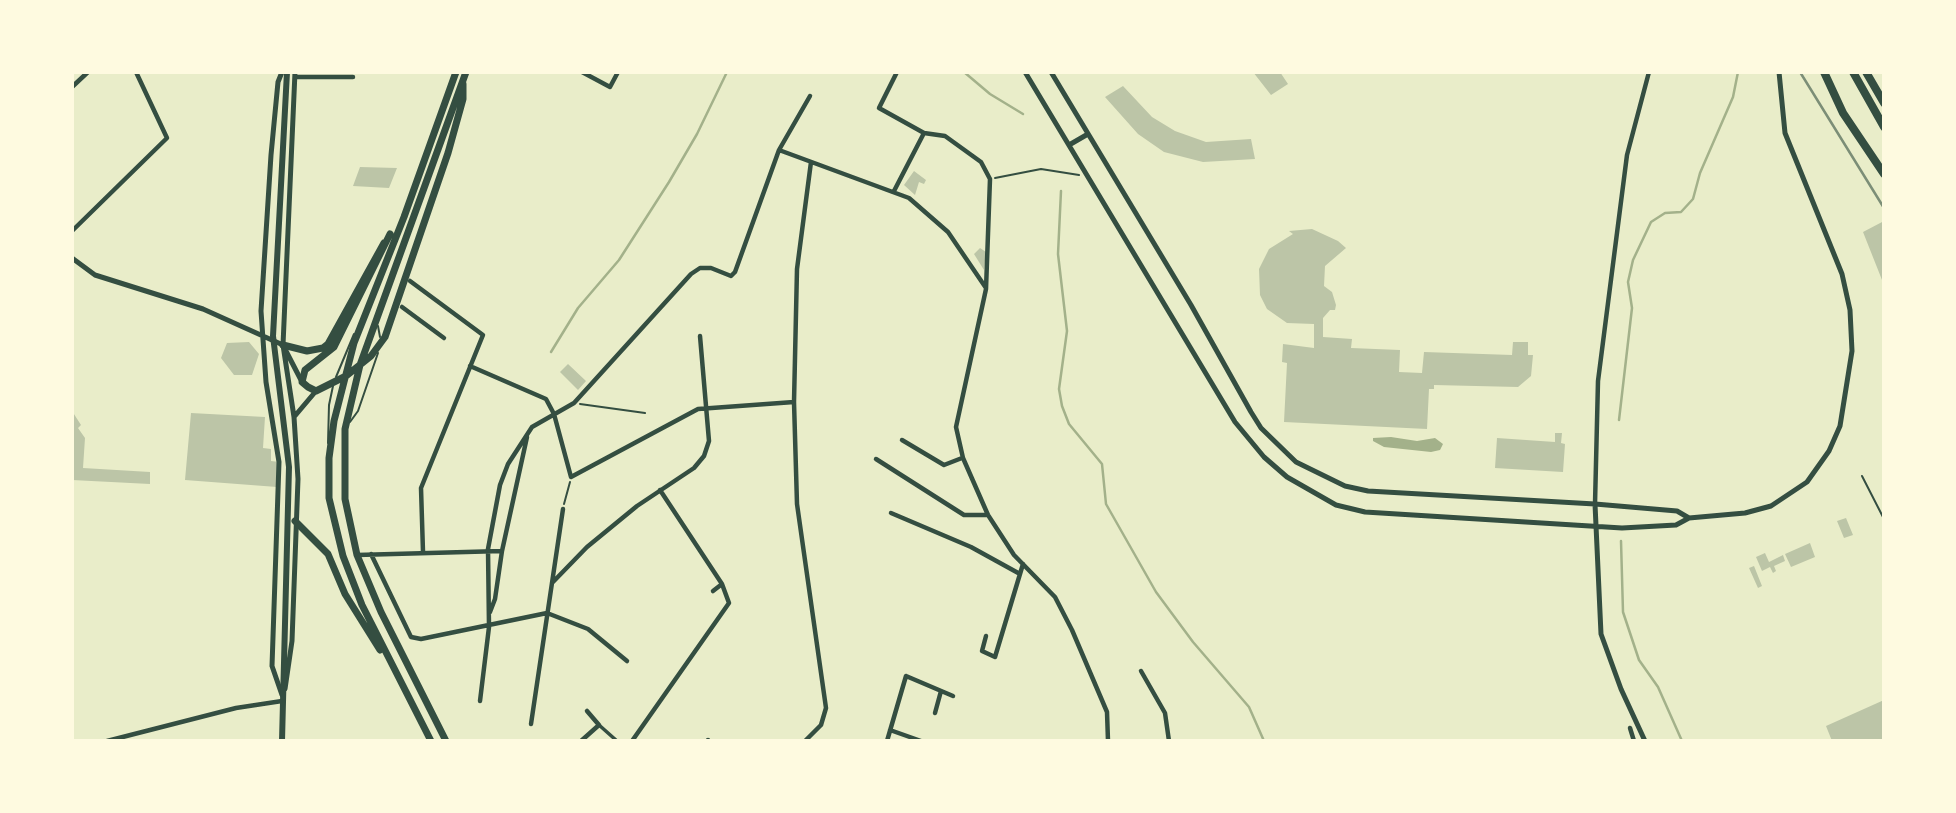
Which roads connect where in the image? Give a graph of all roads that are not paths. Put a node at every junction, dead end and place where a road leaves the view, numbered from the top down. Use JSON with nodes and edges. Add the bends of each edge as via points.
{"nodes":[{"id":1,"x":89,"y":72,"type":"edge"},
{"id":2,"x":136,"y":72,"type":"edge"},
{"id":3,"x":282,"y":72,"type":"edge"},
{"id":4,"x":288,"y":72,"type":"edge"},
{"id":5,"x":456,"y":72,"type":"edge"},
{"id":6,"x":466,"y":72,"type":"edge"},
{"id":7,"x":582,"y":72,"type":"edge"},
{"id":8,"x":618,"y":72,"type":"edge"},
{"id":9,"x":897,"y":72,"type":"edge"},
{"id":10,"x":1025,"y":72,"type":"edge"},
{"id":11,"x":1051,"y":72,"type":"edge"},
{"id":12,"x":1649,"y":72,"type":"edge"},
{"id":13,"x":1779,"y":72,"type":"edge"},
{"id":14,"x":1824,"y":72,"type":"edge"},
{"id":15,"x":1853,"y":72,"type":"edge"},
{"id":16,"x":1866,"y":72,"type":"edge"},
{"id":17,"x":295,"y":74,"type":"edge"},
{"id":18,"x":353,"y":77,"type":"dead end"},
{"id":19,"x":463,"y":80,"type":"junction"},
{"id":20,"x":72,"y":87,"type":"edge"},
{"id":21,"x":810,"y":96,"type":"dead end"},
{"id":22,"x":1884,"y":103,"type":"edge"},
{"id":23,"x":1884,"y":127,"type":"edge"},
{"id":24,"x":924,"y":133,"type":"junction"},
{"id":25,"x":1088,"y":134,"type":"junction"},
{"id":26,"x":1069,"y":145,"type":"junction"},
{"id":27,"x":779,"y":150,"type":"junction"},
{"id":28,"x":811,"y":162,"type":"junction"},
{"id":29,"x":1884,"y":174,"type":"edge"},
{"id":30,"x":894,"y":191,"type":"junction"},
{"id":31,"x":404,"y":216,"type":"junction"},
{"id":32,"x":72,"y":231,"type":"edge"},
{"id":33,"x":390,"y":234,"type":"junction"},
{"id":34,"x":267,"y":254,"type":"junction"},
{"id":35,"x":285,"y":257,"type":"junction"},
{"id":36,"x":72,"y":258,"type":"edge"},
{"id":37,"x":410,"y":281,"type":"dead end"},
{"id":38,"x":986,"y":289,"type":"junction"},
{"id":39,"x":402,"y":307,"type":"dead end"},
{"id":40,"x":377,"y":323,"type":"junction"},
{"id":41,"x":262,"y":336,"type":"junction"},
{"id":42,"x":700,"y":336,"type":"dead end"},
{"id":43,"x":444,"y":338,"type":"dead end"},
{"id":44,"x":283,"y":345,"type":"junction"},
{"id":45,"x":470,"y":366,"type":"junction"},
{"id":46,"x":302,"y":382,"type":"junction"},
{"id":47,"x":320,"y":389,"type":"junction"},
{"id":48,"x":794,"y":402,"type":"junction"},
{"id":49,"x":706,"y":407,"type":"junction"},
{"id":50,"x":554,"y":414,"type":"junction"},
{"id":51,"x":294,"y":417,"type":"junction"},
{"id":52,"x":345,"y":429,"type":"junction"},
{"id":53,"x":528,"y":433,"type":"junction"},
{"id":54,"x":902,"y":440,"type":"dead end"},
{"id":55,"x":962,"y":458,"type":"junction"},
{"id":56,"x":876,"y":459,"type":"dead end"},
{"id":57,"x":1863,"y":476,"type":"dead end"},
{"id":58,"x":660,"y":490,"type":"junction"},
{"id":59,"x":1595,"y":504,"type":"junction"},
{"id":60,"x":563,"y":509,"type":"road end"},
{"id":61,"x":891,"y":513,"type":"dead end"},
{"id":62,"x":989,"y":515,"type":"junction"},
{"id":63,"x":1689,"y":518,"type":"junction"},
{"id":64,"x":1884,"y":519,"type":"edge"},
{"id":65,"x":295,"y":521,"type":"junction"},
{"id":66,"x":1596,"y":527,"type":"junction"},
{"id":67,"x":488,"y":549,"type":"junction"},
{"id":68,"x":502,"y":551,"type":"junction"},
{"id":69,"x":424,"y":552,"type":"junction"},
{"id":70,"x":371,"y":554,"type":"junction"},
{"id":71,"x":357,"y":555,"type":"junction"},
{"id":72,"x":1023,"y":564,"type":"junction"},
{"id":73,"x":1020,"y":574,"type":"junction"},
{"id":74,"x":552,"y":583,"type":"junction"},
{"id":75,"x":722,"y":584,"type":"junction"},
{"id":76,"x":713,"y":591,"type":"dead end"},
{"id":77,"x":490,"y":612,"type":"junction"},
{"id":78,"x":547,"y":613,"type":"junction"},
{"id":79,"x":489,"y":626,"type":"junction"},
{"id":80,"x":986,"y":636,"type":"dead end"},
{"id":81,"x":627,"y":661,"type":"dead end"},
{"id":82,"x":1141,"y":671,"type":"dead end"},
{"id":83,"x":397,"y":675,"type":"junction"},
{"id":84,"x":941,"y":691,"type":"junction"},
{"id":85,"x":953,"y":696,"type":"dead end"},
{"id":86,"x":282,"y":698,"type":"junction"},
{"id":87,"x":480,"y":701,"type":"dead end"},
{"id":88,"x":587,"y":711,"type":"dead end"},
{"id":89,"x":935,"y":713,"type":"dead end"},
{"id":90,"x":531,"y":724,"type":"dead end"},
{"id":91,"x":599,"y":725,"type":"junction"},
{"id":92,"x":1630,"y":728,"type":"dead end"},
{"id":93,"x":890,"y":730,"type":"junction"},
{"id":94,"x":107,"y":741,"type":"edge"},
{"id":95,"x":282,"y":741,"type":"edge"},
{"id":96,"x":431,"y":741,"type":"edge"},
{"id":97,"x":446,"y":741,"type":"edge"},
{"id":98,"x":581,"y":741,"type":"edge"},
{"id":99,"x":617,"y":741,"type":"edge"},
{"id":100,"x":632,"y":741,"type":"edge"},
{"id":101,"x":805,"y":741,"type":"edge"},
{"id":102,"x":887,"y":741,"type":"edge"},
{"id":103,"x":921,"y":741,"type":"edge"},
{"id":104,"x":1108,"y":741,"type":"edge"},
{"id":105,"x":1169,"y":741,"type":"edge"},
{"id":106,"x":1634,"y":741,"type":"edge"},
{"id":107,"x":1645,"y":741,"type":"edge"}],
"edges":[{"from":1,"to":20,"type":"street"},
{"from":2,"to":32,"type":"street","via":[[167,138]]},
{"from":3,"to":34,"type":"street","via":[[271,155]]},
{"from":4,"to":86,"type":"main road","via":[[273,336],[289,467]]},
{"from":5,"to":31,"type":"main road"},
{"from":6,"to":19,"type":"main road"},
{"from":7,"to":8,"type":"street","via":[[610,88]]},
{"from":9,"to":24,"type":"street","via":[[879,108]]},
{"from":10,"to":26,"type":"street"},
{"from":11,"to":25,"type":"street"},
{"from":12,"to":59,"type":"street","via":[[1627,155],[1598,380]]},
{"from":13,"to":63,"type":"street","via":[[1785,133],[1842,274],[1850,310],[1852,351],[1840,426],[1819,466],[1787,497],[1745,513]]},
{"from":14,"to":29,"type":"highway","via":[[1843,113]]},
{"from":15,"to":23,"type":"highway"},
{"from":16,"to":22,"type":"highway"},
{"from":17,"to":18,"type":"street"},
{"from":17,"to":35,"type":"street"},
{"from":19,"to":40,"type":"main road"},
{"from":19,"to":47,"type":"main road","via":[[463,99],[442,171],[385,337],[358,367]]},
{"from":21,"to":27,"type":"street"},
{"from":24,"to":30,"type":"street"},
{"from":24,"to":38,"type":"street","via":[[946,136],[962,147],[981,162],[990,179]]},
{"from":25,"to":26,"type":"street"},
{"from":25,"to":59,"type":"street","via":[[1261,428],[1296,461],[1345,486],[1368,491]]},
{"from":26,"to":66,"type":"street","via":[[1235,422],[1287,477],[1336,505],[1365,512]]},
{"from":27,"to":28,"type":"street"},
{"from":27,"to":50,"type":"street","via":[[734,272],[700,268],[691,274],[574,403]]},
{"from":28,"to":30,"type":"street"},
{"from":28,"to":48,"type":"street","via":[[797,269]]},
{"from":30,"to":38,"type":"street","via":[[919,204],[948,232]]},
{"from":31,"to":33,"type":"main road"},
{"from":31,"to":83,"type":"main road","via":[[348,364],[329,458],[329,498],[343,556]]},
{"from":33,"to":44,"type":"main road","via":[[328,344],[307,351]]},
{"from":33,"to":46,"type":"main road","via":[[334,347],[308,366]]},
{"from":34,"to":35,"type":"street"},
{"from":34,"to":41,"type":"street"},
{"from":35,"to":44,"type":"street"},
{"from":36,"to":41,"type":"street","via":[[95,275],[197,306]]},
{"from":37,"to":45,"type":"street","via":[[480,330],[481,340]]},
{"from":38,"to":55,"type":"street","via":[[959,401],[956,427]]},
{"from":39,"to":43,"type":"street"},
{"from":40,"to":52,"type":"main road","via":[[360,365]]},
{"from":40,"to":52,"type":"lane","via":[[381,335],[377,356],[358,411]]},
{"from":41,"to":44,"type":"street"},
{"from":41,"to":86,"type":"street","via":[[279,462],[272,666]]},
{"from":42,"to":49,"type":"street"},
{"from":44,"to":46,"type":"street"},
{"from":44,"to":51,"type":"street"},
{"from":45,"to":50,"type":"street","via":[[543,396]]},
{"from":45,"to":69,"type":"street","via":[[421,488]]},
{"from":46,"to":47,"type":"main road"},
{"from":47,"to":51,"type":"street"},
{"from":48,"to":49,"type":"street"},
{"from":48,"to":101,"type":"street","via":[[797,504],[826,708],[821,725]]},
{"from":49,"to":50,"type":"street","via":[[571,478]]},
{"from":49,"to":58,"type":"street","via":[[709,441],[704,456],[695,468]]},
{"from":50,"to":53,"type":"street"},
{"from":51,"to":65,"type":"street"},
{"from":52,"to":71,"type":"main road","via":[[345,499]]},
{"from":53,"to":67,"type":"street","via":[[500,485]]},
{"from":53,"to":68,"type":"street"},
{"from":54,"to":55,"type":"street","via":[[944,465]]},
{"from":55,"to":62,"type":"street"},
{"from":56,"to":62,"type":"street","via":[[964,515]]},
{"from":57,"to":64,"type":"lane"},
{"from":58,"to":74,"type":"street","via":[[587,547]]},
{"from":58,"to":75,"type":"street"},
{"from":59,"to":63,"type":"street","via":[[1677,511]]},
{"from":59,"to":66,"type":"street"},
{"from":60,"to":74,"type":"street"},
{"from":61,"to":73,"type":"street"},
{"from":62,"to":72,"type":"street"},
{"from":63,"to":66,"type":"street","via":[[1676,524]]},
{"from":65,"to":83,"type":"main road","via":[[328,554],[345,594]]},
{"from":65,"to":86,"type":"street","via":[[292,641]]},
{"from":66,"to":107,"type":"street","via":[[1601,634]]},
{"from":67,"to":68,"type":"street"},
{"from":67,"to":69,"type":"street"},
{"from":67,"to":77,"type":"street"},
{"from":68,"to":77,"type":"street"},
{"from":69,"to":70,"type":"street"},
{"from":70,"to":71,"type":"street"},
{"from":70,"to":79,"type":"street","via":[[411,637]]},
{"from":71,"to":97,"type":"main road"},
{"from":72,"to":73,"type":"street"},
{"from":72,"to":104,"type":"street","via":[[1055,597],[1072,630],[1107,712]]},
{"from":73,"to":80,"type":"street","via":[[995,657],[982,651]]},
{"from":74,"to":78,"type":"street"},
{"from":75,"to":76,"type":"street"},
{"from":75,"to":100,"type":"street","via":[[729,596],[727,610]]},
{"from":77,"to":79,"type":"street"},
{"from":78,"to":79,"type":"street"},
{"from":78,"to":81,"type":"street","via":[[588,629]]},
{"from":78,"to":90,"type":"street"},
{"from":79,"to":87,"type":"street"},
{"from":82,"to":105,"type":"street","via":[[1165,713]]},
{"from":83,"to":96,"type":"main road"},
{"from":84,"to":85,"type":"street"},
{"from":84,"to":89,"type":"street"},
{"from":84,"to":93,"type":"street","via":[[906,676]]},
{"from":86,"to":94,"type":"street"},
{"from":86,"to":95,"type":"main road"},
{"from":88,"to":91,"type":"street"},
{"from":91,"to":98,"type":"street"},
{"from":91,"to":99,"type":"street"},
{"from":92,"to":106,"type":"street"},
{"from":93,"to":102,"type":"street"},
{"from":93,"to":103,"type":"street"}]}
